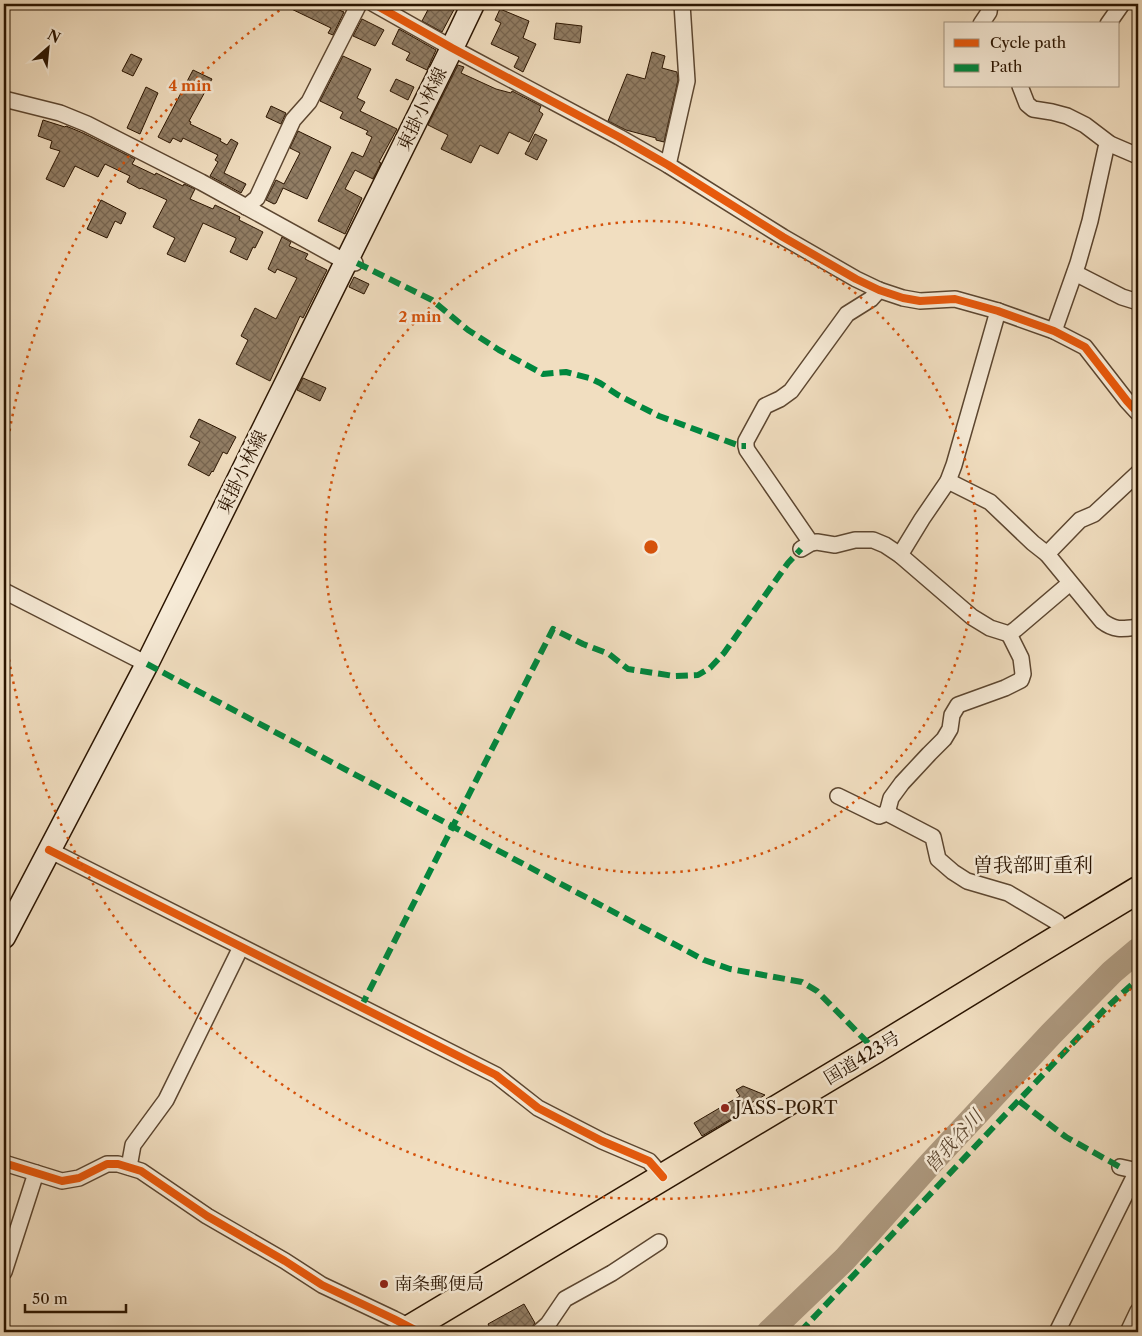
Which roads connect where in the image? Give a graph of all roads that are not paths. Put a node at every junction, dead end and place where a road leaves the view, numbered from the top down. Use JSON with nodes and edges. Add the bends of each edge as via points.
{"nodes":[{"id":1,"x":359,"y":4,"type":"edge"},
{"id":2,"x":374,"y":4,"type":"edge"},
{"id":3,"x":473,"y":4,"type":"edge"},
{"id":4,"x":682,"y":4,"type":"edge"},
{"id":5,"x":990,"y":4,"type":"edge"},
{"id":6,"x":1122,"y":4,"type":"edge"},
{"id":7,"x":982,"y":22,"type":"edge"},
{"id":8,"x":1109,"y":22,"type":"edge"},
{"id":9,"x":452,"y":48,"type":"junction"},
{"id":10,"x":1021,"y":88,"type":"edge"},
{"id":11,"x":4,"y":99,"type":"edge"},
{"id":12,"x":1110,"y":144,"type":"junction"},
{"id":13,"x":1138,"y":156,"type":"edge"},
{"id":14,"x":668,"y":166,"type":"junction"},
{"id":15,"x":246,"y":207,"type":"junction"},
{"id":16,"x":351,"y":262,"type":"junction"},
{"id":17,"x":1075,"y":273,"type":"junction"},
{"id":18,"x":879,"y":290,"type":"junction"},
{"id":19,"x":1138,"y":302,"type":"edge"},
{"id":20,"x":998,"y":311,"type":"junction"},
{"id":21,"x":1054,"y":331,"type":"junction"},
{"id":22,"x":1138,"y":413,"type":"edge"},
{"id":23,"x":1138,"y":473,"type":"edge"},
{"id":24,"x":948,"y":481,"type":"junction"},
{"id":25,"x":1047,"y":554,"type":"junction"},
{"id":26,"x":900,"y":555,"type":"junction"},
{"id":27,"x":1070,"y":583,"type":"junction"},
{"id":28,"x":4,"y":591,"type":"edge"},
{"id":29,"x":1138,"y":627,"type":"edge"},
{"id":30,"x":1009,"y":634,"type":"junction"},
{"id":31,"x":147,"y":664,"type":"junction"},
{"id":32,"x":838,"y":796,"type":"dead end"},
{"id":33,"x":887,"y":813,"type":"junction"},
{"id":34,"x":49,"y":850,"type":"junction"},
{"id":35,"x":1138,"y":890,"type":"edge"},
{"id":36,"x":1064,"y":934,"type":"junction"},
{"id":37,"x":4,"y":937,"type":"edge"},
{"id":38,"x":242,"y":947,"type":"junction"},
{"id":39,"x":4,"y":1163,"type":"edge"},
{"id":40,"x":129,"y":1167,"type":"junction"},
{"id":41,"x":1120,"y":1167,"type":"dead end"},
{"id":42,"x":1137,"y":1171,"type":"edge"},
{"id":43,"x":36,"y":1173,"type":"junction"},
{"id":44,"x":663,"y":1177,"type":"junction"},
{"id":45,"x":659,"y":1242,"type":"dead end"},
{"id":46,"x":4,"y":1272,"type":"edge"},
{"id":47,"x":1138,"y":1311,"type":"edge"},
{"id":48,"x":412,"y":1331,"type":"edge"},
{"id":49,"x":539,"y":1332,"type":"edge"},
{"id":50,"x":1056,"y":1332,"type":"edge"},
{"id":51,"x":1128,"y":1332,"type":"edge"}],
"edges":[{"from":1,"to":15,"type":"street","via":[[309,102],[293,120],[257,198]]},
{"from":2,"to":9,"type":"street"},
{"from":3,"to":9,"type":"main road","name":"東掛小林線"},
{"from":4,"to":14,"type":"street","via":[[687,81]]},
{"from":5,"to":7,"type":"street"},
{"from":6,"to":8,"type":"street"},
{"from":9,"to":14,"type":"street"},
{"from":9,"to":16,"type":"main road","name":"東掛小林線"},
{"from":10,"to":12,"type":"street","via":[[1027,104],[1033,109],[1067,116]]},
{"from":11,"to":15,"type":"street","via":[[60,113],[87,124]]},
{"from":12,"to":13,"type":"street"},
{"from":12,"to":17,"type":"street","via":[[1106,148]]},
{"from":14,"to":18,"type":"street","via":[[783,237]]},
{"from":15,"to":16,"type":"street"},
{"from":16,"to":31,"type":"main road","name":"東掛小林線"},
{"from":17,"to":19,"type":"street"},
{"from":17,"to":21,"type":"street"},
{"from":18,"to":20,"type":"street","via":[[920,301],[955,299]]},
{"from":18,"to":26,"type":"street","via":[[847,314],[791,391],[765,406],[746,446],[806,546],[817,542],[835,545],[872,540]]},
{"from":20,"to":21,"type":"street"},
{"from":20,"to":24,"type":"street"},
{"from":21,"to":22,"type":"street","via":[[1085,346]]},
{"from":23,"to":25,"type":"street","via":[[1094,514],[1080,520]]},
{"from":24,"to":25,"type":"street","via":[[990,502]]},
{"from":24,"to":26,"type":"street"},
{"from":25,"to":27,"type":"street"},
{"from":26,"to":30,"type":"street","via":[[972,616],[990,628]]},
{"from":27,"to":29,"type":"street","via":[[1110,628]]},
{"from":27,"to":30,"type":"street"},
{"from":28,"to":31,"type":"street"},
{"from":30,"to":33,"type":"street","via":[[1021,658],[1021,680],[958,705],[944,739],[902,783],[891,798]]},
{"from":31,"to":34,"type":"main road","name":"東掛小林線"},
{"from":32,"to":33,"type":"street","via":[[879,816]]},
{"from":33,"to":36,"type":"street","via":[[933,837],[938,859],[953,872],[968,881],[1008,893],[1057,922]]},
{"from":34,"to":37,"type":"main road","name":"東掛小林線"},
{"from":34,"to":38,"type":"street"},
{"from":35,"to":36,"type":"highway","name":"国道423号"},
{"from":36,"to":44,"type":"highway","name":"国道423号"},
{"from":38,"to":40,"type":"street","via":[[166,1100],[133,1145]]},
{"from":38,"to":44,"type":"street","via":[[496,1075],[538,1108],[648,1161]]},
{"from":39,"to":43,"type":"street"},
{"from":40,"to":43,"type":"street","via":[[107,1164],[78,1178],[62,1181]]},
{"from":40,"to":48,"type":"street","via":[[142,1171],[207,1216],[322,1285]]},
{"from":41,"to":42,"type":"street"},
{"from":42,"to":50,"type":"street"},
{"from":43,"to":46,"type":"street"},
{"from":44,"to":48,"type":"highway","name":"国道423号"},
{"from":45,"to":49,"type":"street","via":[[565,1299]]},
{"from":47,"to":51,"type":"street"}]}
